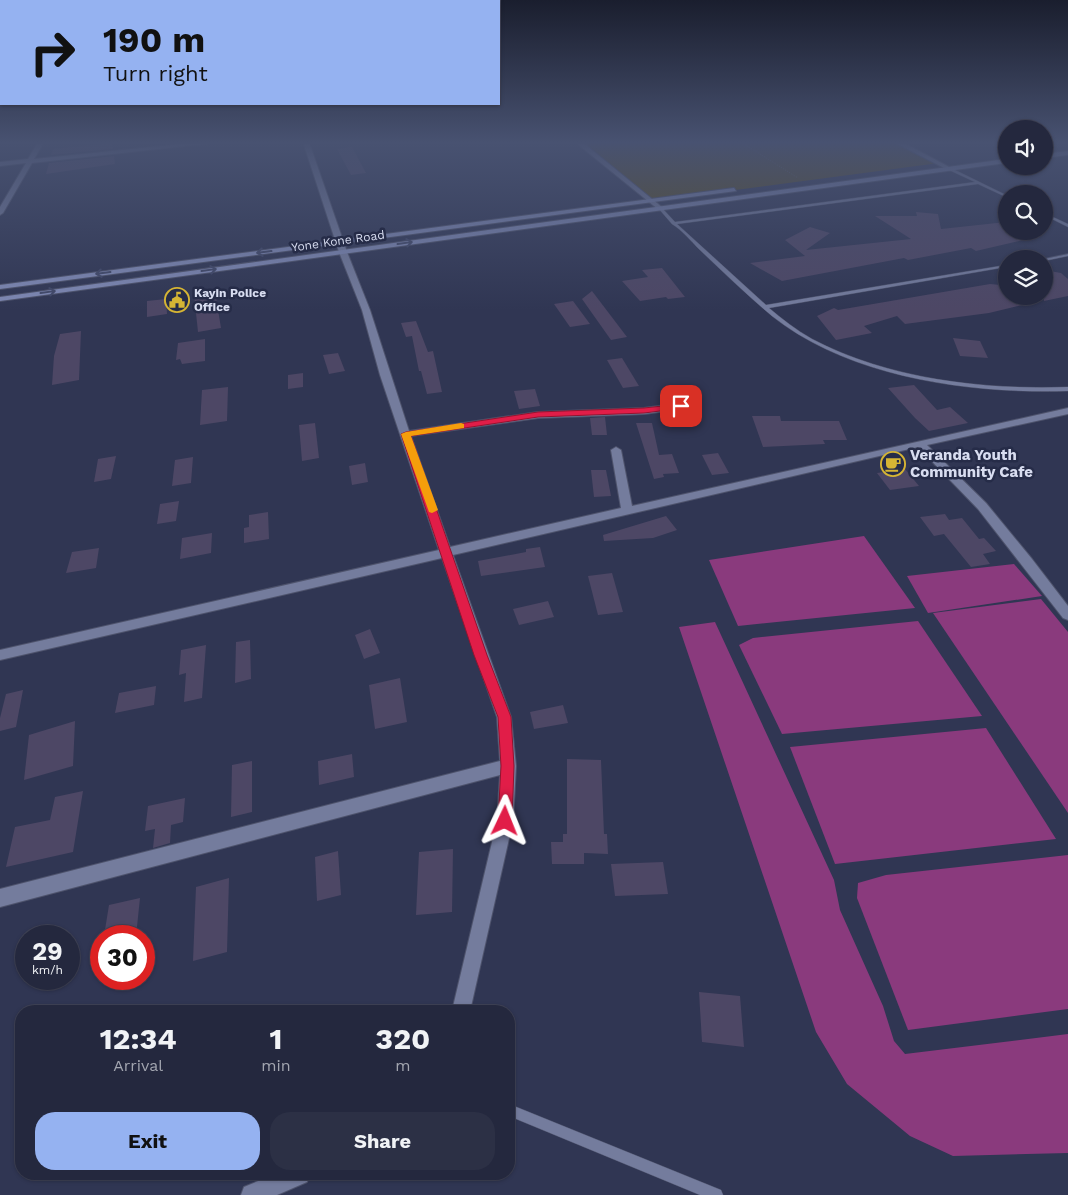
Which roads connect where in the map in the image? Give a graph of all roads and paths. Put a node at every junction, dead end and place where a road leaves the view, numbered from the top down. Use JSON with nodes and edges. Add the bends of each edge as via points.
{"nodes":[{"id":1,"x":8,"y":198,"type":"edge"},
{"id":2,"x":325,"y":198,"type":"edge"},
{"id":3,"x":648,"y":198,"type":"edge"},
{"id":4,"x":676,"y":198,"type":"edge"},
{"id":5,"x":742,"y":198,"type":"edge"},
{"id":6,"x":865,"y":198,"type":"edge"},
{"id":7,"x":652,"y":201,"type":"junction"},
{"id":8,"x":661,"y":209,"type":"junction"},
{"id":9,"x":0,"y":213,"type":"edge"},
{"id":10,"x":1053,"y":218,"type":"edge"},
{"id":11,"x":673,"y":223,"type":"junction"},
{"id":12,"x":470,"y":225,"type":"junction"},
{"id":13,"x":1068,"y":226,"type":"edge"},
{"id":14,"x":474,"y":234,"type":"junction"},
{"id":15,"x":341,"y":247,"type":"junction"},
{"id":16,"x":1068,"y":255,"type":"edge"},
{"id":17,"x":1053,"y":258,"type":"edge"},
{"id":18,"x":998,"y":267,"type":"edge"},
{"id":19,"x":0,"y":287,"type":"edge"},
{"id":20,"x":0,"y":298,"type":"edge"},
{"id":21,"x":764,"y":308,"type":"junction"},
{"id":22,"x":1068,"y":389,"type":"edge"},
{"id":23,"x":681,"y":406,"type":"dead end"},
{"id":24,"x":1068,"y":411,"type":"edge"},
{"id":25,"x":406,"y":434,"type":"junction"},
{"id":26,"x":920,"y":443,"type":"junction"},
{"id":27,"x":616,"y":450,"type":"dead end"},
{"id":28,"x":627,"y":510,"type":"junction"},
{"id":29,"x":447,"y":552,"type":"junction"},
{"id":30,"x":1068,"y":615,"type":"edge"},
{"id":31,"x":0,"y":655,"type":"edge"},
{"id":32,"x":508,"y":766,"type":"junction"},
{"id":33,"x":0,"y":898,"type":"edge"},
{"id":34,"x":463,"y":1005,"type":"edge"},
{"id":35,"x":515,"y":1112,"type":"edge"},
{"id":36,"x":286,"y":1180,"type":"edge"},
{"id":37,"x":252,"y":1195,"type":"edge"},
{"id":38,"x":716,"y":1195,"type":"edge"}],
"edges":[{"from":1,"to":9,"type":"street"},
{"from":2,"to":15,"type":"street"},
{"from":3,"to":7,"type":"street"},
{"from":4,"to":7,"type":"street"},
{"from":5,"to":8,"type":"street","name":"Yone Kone Road"},
{"from":6,"to":11,"type":"lane"},
{"from":7,"to":8,"type":"street"},
{"from":7,"to":12,"type":"street"},
{"from":8,"to":11,"type":"lane"},
{"from":8,"to":14,"type":"street","name":"Yone Kone Road"},
{"from":10,"to":13,"type":"lane"},
{"from":11,"to":21,"type":"lane"},
{"from":12,"to":14,"type":"street"},
{"from":12,"to":15,"type":"street"},
{"from":15,"to":14,"type":"street","name":"Yone Kone Road","one_way":true},
{"from":15,"to":19,"type":"street","one_way":true},
{"from":20,"to":15,"type":"street","name":"Yone Kone Road","one_way":true},
{"from":15,"to":25,"type":"street","via":[[366,310]]},
{"from":16,"to":17,"type":"lane"},
{"from":18,"to":21,"type":"lane"},
{"from":21,"to":22,"type":"lane","via":[[811,340],[879,366],[960,384],[1036,392]]},
{"from":23,"to":25,"type":"street","via":[[644,411],[538,414]]},
{"from":24,"to":26,"type":"street"},
{"from":25,"to":29,"type":"street"},
{"from":26,"to":28,"type":"street"},
{"from":26,"to":30,"type":"street","via":[[982,506]]},
{"from":27,"to":28,"type":"street"},
{"from":28,"to":29,"type":"street"},
{"from":29,"to":31,"type":"street"},
{"from":29,"to":32,"type":"street","via":[[504,717]]},
{"from":32,"to":33,"type":"street"},
{"from":32,"to":34,"type":"street","via":[[505,821]]},
{"from":35,"to":38,"type":"lane"},
{"from":36,"to":37,"type":"street"}]}
